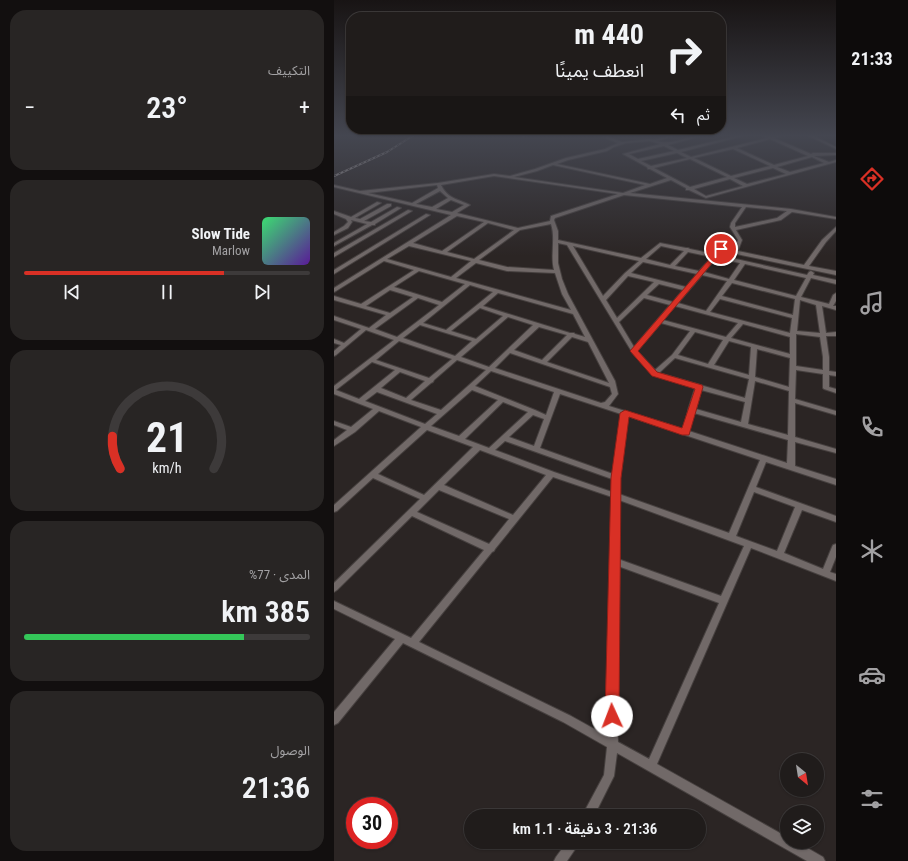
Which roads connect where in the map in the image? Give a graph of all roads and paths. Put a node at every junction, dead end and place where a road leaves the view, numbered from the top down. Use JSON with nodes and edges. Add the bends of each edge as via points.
{"nodes":[{"id":1,"x":512,"y":175,"type":"edge"},
{"id":2,"x":601,"y":175,"type":"edge"},
{"id":3,"x":663,"y":175,"type":"edge"},
{"id":4,"x":725,"y":175,"type":"edge"},
{"id":5,"x":740,"y":175,"type":"edge"},
{"id":6,"x":786,"y":175,"type":"edge"},
{"id":7,"x":507,"y":176,"type":"junction"},
{"id":8,"x":669,"y":178,"type":"junction"},
{"id":9,"x":730,"y":178,"type":"junction"},
{"id":10,"x":334,"y":186,"type":"edge"},
{"id":11,"x":649,"y":186,"type":"junction"},
{"id":12,"x":747,"y":186,"type":"junction"},
{"id":13,"x":439,"y":187,"type":"junction"},
{"id":14,"x":688,"y":189,"type":"junction"},
{"id":15,"x":361,"y":192,"type":"junction"},
{"id":16,"x":624,"y":194,"type":"junction"},
{"id":17,"x":450,"y":199,"type":"junction"},
{"id":18,"x":379,"y":202,"type":"dead end"},
{"id":19,"x":413,"y":204,"type":"junction"},
{"id":20,"x":389,"y":205,"type":"dead end"},
{"id":21,"x":745,"y":205,"type":"junction"},
{"id":22,"x":399,"y":208,"type":"dead end"},
{"id":23,"x":432,"y":209,"type":"junction"},
{"id":24,"x":791,"y":210,"type":"junction"},
{"id":25,"x":410,"y":211,"type":"dead end"},
{"id":26,"x":334,"y":212,"type":"edge"},
{"id":27,"x":428,"y":215,"type":"dead end"},
{"id":28,"x":454,"y":215,"type":"junction"},
{"id":29,"x":350,"y":218,"type":"junction"},
{"id":30,"x":836,"y":218,"type":"edge"},
{"id":31,"x":360,"y":221,"type":"junction"},
{"id":32,"x":552,"y":222,"type":"junction"},
{"id":33,"x":486,"y":223,"type":"junction"},
{"id":34,"x":370,"y":224,"type":"junction"},
{"id":35,"x":382,"y":227,"type":"junction"},
{"id":36,"x":836,"y":228,"type":"edge"},
{"id":37,"x":518,"y":229,"type":"junction"},
{"id":38,"x":733,"y":229,"type":"junction"},
{"id":39,"x":334,"y":234,"type":"edge"},
{"id":40,"x":556,"y":241,"type":"junction"},
{"id":41,"x":409,"y":244,"type":"junction"},
{"id":42,"x":569,"y":244,"type":"junction"},
{"id":43,"x":334,"y":246,"type":"edge"},
{"id":44,"x":346,"y":249,"type":"junction"},
{"id":45,"x":688,"y":249,"type":"junction"},
{"id":46,"x":352,"y":250,"type":"dead end"},
{"id":47,"x":358,"y":252,"type":"dead end"},
{"id":48,"x":736,"y":252,"type":"junction"},
{"id":49,"x":442,"y":253,"type":"junction"},
{"id":50,"x":364,"y":254,"type":"junction"},
{"id":51,"x":334,"y":255,"type":"edge"},
{"id":52,"x":716,"y":255,"type":"junction"},
{"id":53,"x":385,"y":260,"type":"junction"},
{"id":54,"x":642,"y":260,"type":"junction"},
{"id":55,"x":475,"y":262,"type":"junction"},
{"id":56,"x":744,"y":262,"type":"junction"},
{"id":57,"x":780,"y":262,"type":"junction"},
{"id":58,"x":806,"y":266,"type":"junction"},
{"id":59,"x":672,"y":267,"type":"junction"},
{"id":60,"x":775,"y":268,"type":"junction"},
{"id":61,"x":814,"y":268,"type":"junction"},
{"id":62,"x":418,"y":270,"type":"junction"},
{"id":63,"x":334,"y":272,"type":"edge"},
{"id":64,"x":557,"y":272,"type":"junction"},
{"id":65,"x":700,"y":273,"type":"junction"},
{"id":66,"x":836,"y":273,"type":"edge"},
{"id":67,"x":627,"y":274,"type":"junction"},
{"id":68,"x":810,"y":276,"type":"junction"},
{"id":69,"x":451,"y":279,"type":"junction"},
{"id":70,"x":729,"y":280,"type":"junction"},
{"id":71,"x":658,"y":282,"type":"junction"},
{"id":72,"x":836,"y":282,"type":"edge"},
{"id":73,"x":469,"y":284,"type":"junction"},
{"id":74,"x":390,"y":288,"type":"junction"},
{"id":75,"x":687,"y":289,"type":"junction"},
{"id":76,"x":334,"y":290,"type":"edge"},
{"id":77,"x":496,"y":292,"type":"junction"},
{"id":78,"x":836,"y":295,"type":"edge"},
{"id":79,"x":417,"y":296,"type":"junction"},
{"id":80,"x":643,"y":296,"type":"junction"},
{"id":81,"x":719,"y":297,"type":"junction"},
{"id":82,"x":334,"y":298,"type":"edge"},
{"id":83,"x":798,"y":298,"type":"junction"},
{"id":84,"x":603,"y":300,"type":"junction"},
{"id":85,"x":443,"y":304,"type":"junction"},
{"id":86,"x":673,"y":304,"type":"junction"},
{"id":87,"x":819,"y":304,"type":"junction"},
{"id":88,"x":362,"y":306,"type":"junction"},
{"id":89,"x":478,"y":306,"type":"junction"},
{"id":90,"x":833,"y":307,"type":"edge"},
{"id":91,"x":575,"y":313,"type":"junction"},
{"id":92,"x":707,"y":313,"type":"junction"},
{"id":93,"x":390,"y":315,"type":"junction"},
{"id":94,"x":507,"y":315,"type":"junction"},
{"id":95,"x":795,"y":317,"type":"junction"},
{"id":96,"x":334,"y":318,"type":"edge"},
{"id":97,"x":617,"y":321,"type":"junction"},
{"id":98,"x":660,"y":321,"type":"junction"},
{"id":99,"x":418,"y":323,"type":"junction"},
{"id":100,"x":741,"y":323,"type":"junction"},
{"id":101,"x":538,"y":324,"type":"junction"},
{"id":102,"x":367,"y":329,"type":"junction"},
{"id":103,"x":694,"y":330,"type":"junction"},
{"id":104,"x":447,"y":332,"type":"junction"},
{"id":105,"x":572,"y":334,"type":"junction"},
{"id":106,"x":794,"y":334,"type":"junction"},
{"id":107,"x":836,"y":334,"type":"edge"},
{"id":108,"x":822,"y":335,"type":"junction"},
{"id":109,"x":397,"y":339,"type":"junction"},
{"id":110,"x":727,"y":339,"type":"junction"},
{"id":111,"x":591,"y":340,"type":"junction"},
{"id":112,"x":334,"y":341,"type":"edge"},
{"id":113,"x":477,"y":341,"type":"junction"},
{"id":114,"x":345,"y":345,"type":"junction"},
{"id":115,"x":754,"y":347,"type":"junction"},
{"id":116,"x":510,"y":351,"type":"junction"},
{"id":117,"x":634,"y":351,"type":"junction"},
{"id":118,"x":334,"y":354,"type":"edge"},
{"id":119,"x":674,"y":356,"type":"junction"},
{"id":120,"x":793,"y":357,"type":"junction"},
{"id":121,"x":457,"y":358,"type":"junction"},
{"id":122,"x":371,"y":360,"type":"junction"},
{"id":123,"x":543,"y":362,"type":"junction"},
{"id":124,"x":710,"y":366,"type":"junction"},
{"id":125,"x":794,"y":368,"type":"junction"},
{"id":126,"x":490,"y":369,"type":"junction"},
{"id":127,"x":399,"y":370,"type":"junction"},
{"id":128,"x":826,"y":372,"type":"junction"},
{"id":129,"x":654,"y":374,"type":"junction"},
{"id":130,"x":836,"y":374,"type":"edge"},
{"id":131,"x":752,"y":379,"type":"junction"},
{"id":132,"x":431,"y":381,"type":"junction"},
{"id":133,"x":613,"y":386,"type":"junction"},
{"id":134,"x":471,"y":387,"type":"junction"},
{"id":135,"x":699,"y":387,"type":"junction"},
{"id":136,"x":334,"y":389,"type":"edge"},
{"id":137,"x":376,"y":389,"type":"junction"},
{"id":138,"x":793,"y":390,"type":"junction"},
{"id":139,"x":558,"y":391,"type":"junction"},
{"id":140,"x":836,"y":391,"type":"edge"},
{"id":141,"x":334,"y":392,"type":"edge"},
{"id":142,"x":503,"y":399,"type":"junction"},
{"id":143,"x":407,"y":400,"type":"junction"},
{"id":144,"x":793,"y":400,"type":"junction"},
{"id":145,"x":748,"y":401,"type":"junction"},
{"id":146,"x":360,"y":402,"type":"junction"},
{"id":147,"x":601,"y":405,"type":"junction"},
{"id":148,"x":378,"y":409,"type":"junction"},
{"id":149,"x":691,"y":410,"type":"junction"},
{"id":150,"x":533,"y":411,"type":"junction"},
{"id":151,"x":625,"y":413,"type":"junction"},
{"id":152,"x":836,"y":413,"type":"edge"},
{"id":153,"x":442,"y":414,"type":"junction"},
{"id":154,"x":548,"y":418,"type":"junction"},
{"id":155,"x":334,"y":423,"type":"edge"},
{"id":156,"x":744,"y":425,"type":"junction"},
{"id":157,"x":426,"y":428,"type":"junction"},
{"id":158,"x":353,"y":430,"type":"junction"},
{"id":159,"x":685,"y":433,"type":"junction"},
{"id":160,"x":505,"y":438,"type":"junction"},
{"id":161,"x":792,"y":439,"type":"junction"},
{"id":162,"x":459,"y":440,"type":"junction"},
{"id":163,"x":334,"y":444,"type":"edge"},
{"id":164,"x":478,"y":447,"type":"junction"},
{"id":165,"x":536,"y":450,"type":"junction"},
{"id":166,"x":490,"y":451,"type":"junction"},
{"id":167,"x":836,"y":451,"type":"edge"},
{"id":168,"x":764,"y":458,"type":"junction"},
{"id":169,"x":791,"y":467,"type":"junction"},
{"id":170,"x":551,"y":474,"type":"junction"},
{"id":171,"x":372,"y":475,"type":"junction"},
{"id":172,"x":616,"y":478,"type":"junction"},
{"id":173,"x":836,"y":482,"type":"edge"},
{"id":174,"x":438,"y":486,"type":"junction"},
{"id":175,"x":752,"y":489,"type":"junction"},
{"id":176,"x":617,"y":496,"type":"junction"},
{"id":177,"x":426,"y":499,"type":"junction"},
{"id":178,"x":800,"y":506,"type":"junction"},
{"id":179,"x":334,"y":509,"type":"edge"},
{"id":180,"x":412,"y":513,"type":"junction"},
{"id":181,"x":514,"y":518,"type":"junction"},
{"id":182,"x":836,"y":519,"type":"edge"},
{"id":183,"x":731,"y":538,"type":"junction"},
{"id":184,"x":749,"y":544,"type":"junction"},
{"id":185,"x":836,"y":547,"type":"edge"},
{"id":186,"x":491,"y":549,"type":"junction"},
{"id":187,"x":779,"y":556,"type":"junction"},
{"id":188,"x":614,"y":561,"type":"junction"},
{"id":189,"x":825,"y":574,"type":"junction"},
{"id":190,"x":836,"y":578,"type":"edge"},
{"id":191,"x":334,"y":588,"type":"edge"},
{"id":192,"x":724,"y":601,"type":"junction"},
{"id":193,"x":334,"y":605,"type":"edge"},
{"id":194,"x":402,"y":638,"type":"junction"},
{"id":195,"x":413,"y":643,"type":"junction"},
{"id":196,"x":334,"y":720,"type":"edge"},
{"id":197,"x":614,"y":744,"type":"junction"},
{"id":198,"x":652,"y":766,"type":"junction"},
{"id":199,"x":592,"y":809,"type":"edge"},
{"id":200,"x":569,"y":849,"type":"edge"},
{"id":201,"x":560,"y":861,"type":"edge"},
{"id":202,"x":819,"y":861,"type":"edge"}],
"edges":[{"from":1,"to":7,"type":"street"},
{"from":2,"to":11,"type":"street"},
{"from":3,"to":8,"type":"street"},
{"from":4,"to":9,"type":"street"},
{"from":5,"to":9,"type":"street"},
{"from":6,"to":12,"type":"street"},
{"from":7,"to":13,"type":"street","via":[[486,176]]},
{"from":7,"to":16,"type":"street"},
{"from":8,"to":11,"type":"street"},
{"from":8,"to":14,"type":"street"},
{"from":9,"to":12,"type":"street"},
{"from":9,"to":14,"type":"street"},
{"from":10,"to":15,"type":"street"},
{"from":11,"to":16,"type":"street"},
{"from":12,"to":14,"type":"street","via":[[706,197]]},
{"from":13,"to":15,"type":"street"},
{"from":13,"to":17,"type":"street"},
{"from":13,"to":19,"type":"street"},
{"from":15,"to":19,"type":"street"},
{"from":16,"to":21,"type":"street"},
{"from":16,"to":32,"type":"street","via":[[553,217]]},
{"from":17,"to":23,"type":"street"},
{"from":17,"to":28,"type":"street","via":[[468,205]]},
{"from":18,"to":29,"type":"street"},
{"from":19,"to":23,"type":"street"},
{"from":20,"to":31,"type":"street"},
{"from":21,"to":24,"type":"street"},
{"from":21,"to":38,"type":"street","via":[[732,223]]},
{"from":22,"to":34,"type":"street"},
{"from":23,"to":28,"type":"street"},
{"from":24,"to":30,"type":"street"},
{"from":24,"to":38,"type":"street","via":[[779,218]]},
{"from":25,"to":35,"type":"street"},
{"from":26,"to":29,"type":"street"},
{"from":27,"to":50,"type":"street"},
{"from":28,"to":33,"type":"street"},
{"from":28,"to":41,"type":"street"},
{"from":29,"to":31,"type":"street"},
{"from":29,"to":39,"type":"street","via":[[346,227]]},
{"from":31,"to":34,"type":"street"},
{"from":32,"to":37,"type":"street"},
{"from":32,"to":40,"type":"street","via":[[556,231]]},
{"from":33,"to":37,"type":"street"},
{"from":33,"to":49,"type":"street"},
{"from":34,"to":35,"type":"street"},
{"from":34,"to":43,"type":"street"},
{"from":35,"to":44,"type":"street"},
{"from":36,"to":58,"type":"street"},
{"from":37,"to":55,"type":"street"},
{"from":38,"to":48,"type":"street","via":[[740,240]]},
{"from":40,"to":42,"type":"street"},
{"from":40,"to":64,"type":"street","via":[[554,252]]},
{"from":41,"to":49,"type":"street"},
{"from":41,"to":53,"type":"street"},
{"from":42,"to":54,"type":"street"},
{"from":42,"to":84,"type":"street"},
{"from":43,"to":44,"type":"street"},
{"from":44,"to":46,"type":"street"},
{"from":44,"to":51,"type":"street"},
{"from":45,"to":52,"type":"street"},
{"from":45,"to":54,"type":"street","via":[[660,244]]},
{"from":45,"to":59,"type":"street"},
{"from":47,"to":50,"type":"street"},
{"from":48,"to":52,"type":"street","via":[[722,249]]},
{"from":48,"to":57,"type":"street"},
{"from":49,"to":55,"type":"street"},
{"from":50,"to":63,"type":"street"},
{"from":52,"to":56,"type":"street"},
{"from":52,"to":65,"type":"street"},
{"from":53,"to":62,"type":"street"},
{"from":53,"to":76,"type":"street"},
{"from":54,"to":59,"type":"street"},
{"from":54,"to":67,"type":"street"},
{"from":55,"to":64,"type":"street","via":[[507,269]]},
{"from":55,"to":69,"type":"street"},
{"from":56,"to":60,"type":"street"},
{"from":56,"to":70,"type":"street"},
{"from":57,"to":58,"type":"street"},
{"from":57,"to":60,"type":"street"},
{"from":58,"to":61,"type":"street"},
{"from":59,"to":65,"type":"street"},
{"from":60,"to":68,"type":"street"},
{"from":61,"to":66,"type":"street"},
{"from":61,"to":68,"type":"street"},
{"from":62,"to":69,"type":"street"},
{"from":62,"to":74,"type":"street"},
{"from":64,"to":91,"type":"street"},
{"from":65,"to":70,"type":"street"},
{"from":65,"to":75,"type":"street"},
{"from":67,"to":71,"type":"street"},
{"from":67,"to":84,"type":"street"},
{"from":68,"to":72,"type":"street"},
{"from":68,"to":83,"type":"street"},
{"from":69,"to":73,"type":"street"},
{"from":70,"to":81,"type":"street"},
{"from":70,"to":83,"type":"street"},
{"from":71,"to":75,"type":"street"},
{"from":71,"to":80,"type":"street"},
{"from":73,"to":77,"type":"street"},
{"from":73,"to":85,"type":"street"},
{"from":74,"to":79,"type":"street"},
{"from":74,"to":88,"type":"street"},
{"from":75,"to":86,"type":"street"},
{"from":77,"to":89,"type":"street"},
{"from":77,"to":91,"type":"street"},
{"from":78,"to":90,"type":"street"},
{"from":79,"to":85,"type":"street"},
{"from":79,"to":93,"type":"street"},
{"from":80,"to":86,"type":"street"},
{"from":80,"to":97,"type":"street"},
{"from":81,"to":92,"type":"street"},
{"from":81,"to":95,"type":"street"},
{"from":82,"to":88,"type":"street"},
{"from":83,"to":87,"type":"street"},
{"from":83,"to":95,"type":"street"},
{"from":84,"to":97,"type":"street"},
{"from":85,"to":99,"type":"street"},
{"from":86,"to":92,"type":"street"},
{"from":86,"to":98,"type":"street"},
{"from":87,"to":90,"type":"street"},
{"from":87,"to":108,"type":"street"},
{"from":88,"to":93,"type":"street"},
{"from":89,"to":94,"type":"street"},
{"from":89,"to":104,"type":"street"},
{"from":91,"to":111,"type":"street"},
{"from":92,"to":100,"type":"street"},
{"from":93,"to":102,"type":"street"},
{"from":94,"to":101,"type":"street"},
{"from":94,"to":113,"type":"street"},
{"from":95,"to":106,"type":"street"},
{"from":96,"to":102,"type":"street"},
{"from":97,"to":117,"type":"street"},
{"from":98,"to":103,"type":"street"},
{"from":98,"to":117,"type":"street"},
{"from":99,"to":104,"type":"street"},
{"from":99,"to":109,"type":"street"},
{"from":100,"to":106,"type":"street"},
{"from":100,"to":110,"type":"street"},
{"from":101,"to":105,"type":"street"},
{"from":101,"to":116,"type":"street"},
{"from":102,"to":109,"type":"street"},
{"from":102,"to":114,"type":"street"},
{"from":103,"to":110,"type":"street"},
{"from":103,"to":119,"type":"street"},
{"from":104,"to":113,"type":"street"},
{"from":105,"to":111,"type":"street"},
{"from":105,"to":123,"type":"street"},
{"from":106,"to":108,"type":"street"},
{"from":106,"to":120,"type":"street"},
{"from":107,"to":108,"type":"street"},
{"from":108,"to":128,"type":"street"},
{"from":109,"to":121,"type":"street"},
{"from":109,"to":122,"type":"street"},
{"from":110,"to":115,"type":"street"},
{"from":110,"to":124,"type":"street"},
{"from":111,"to":133,"type":"street"},
{"from":112,"to":114,"type":"street"},
{"from":113,"to":121,"type":"street"},
{"from":114,"to":118,"type":"street"},
{"from":115,"to":120,"type":"street"},
{"from":115,"to":131,"type":"street"},
{"from":116,"to":123,"type":"street"},
{"from":116,"to":126,"type":"street"},
{"from":117,"to":129,"type":"street"},
{"from":119,"to":124,"type":"street"},
{"from":119,"to":129,"type":"street"},
{"from":120,"to":125,"type":"street"},
{"from":121,"to":126,"type":"street"},
{"from":121,"to":132,"type":"street"},
{"from":122,"to":127,"type":"street"},
{"from":122,"to":136,"type":"street"},
{"from":123,"to":133,"type":"street"},
{"from":124,"to":131,"type":"street"},
{"from":125,"to":128,"type":"street"},
{"from":125,"to":138,"type":"street"},
{"from":126,"to":134,"type":"street"},
{"from":126,"to":139,"type":"street"},
{"from":127,"to":132,"type":"street"},
{"from":127,"to":137,"type":"street"},
{"from":128,"to":130,"type":"street"},
{"from":128,"to":140,"type":"street","via":[[826,388]]},
{"from":129,"to":135,"type":"street"},
{"from":131,"to":138,"type":"street"},
{"from":131,"to":145,"type":"street"},
{"from":132,"to":143,"type":"street"},
{"from":133,"to":147,"type":"street","via":[[615,394],[612,400]]},
{"from":134,"to":142,"type":"street"},
{"from":134,"to":153,"type":"street"},
{"from":135,"to":145,"type":"street"},
{"from":135,"to":149,"type":"street"},
{"from":137,"to":143,"type":"street"},
{"from":137,"to":146,"type":"street"},
{"from":138,"to":144,"type":"street"},
{"from":139,"to":147,"type":"street"},
{"from":139,"to":154,"type":"street"},
{"from":141,"to":146,"type":"street"},
{"from":142,"to":150,"type":"street"},
{"from":142,"to":162,"type":"street"},
{"from":143,"to":153,"type":"street"},
{"from":144,"to":152,"type":"street"},
{"from":144,"to":161,"type":"street"},
{"from":145,"to":156,"type":"street"},
{"from":146,"to":148,"type":"street"},
{"from":147,"to":151,"type":"street"},
{"from":148,"to":157,"type":"street"},
{"from":148,"to":158,"type":"street"},
{"from":149,"to":156,"type":"street"},
{"from":149,"to":159,"type":"street"},
{"from":150,"to":154,"type":"street"},
{"from":150,"to":160,"type":"street"},
{"from":151,"to":159,"type":"street"},
{"from":151,"to":172,"type":"street"},
{"from":153,"to":157,"type":"street"},
{"from":154,"to":165,"type":"street"},
{"from":155,"to":158,"type":"street"},
{"from":156,"to":161,"type":"street"},
{"from":157,"to":162,"type":"street"},
{"from":157,"to":171,"type":"street"},
{"from":158,"to":163,"type":"street"},
{"from":159,"to":168,"type":"street"},
{"from":160,"to":165,"type":"street"},
{"from":160,"to":166,"type":"street"},
{"from":161,"to":167,"type":"street"},
{"from":161,"to":169,"type":"street"},
{"from":162,"to":164,"type":"street"},
{"from":164,"to":166,"type":"street"},
{"from":164,"to":174,"type":"street"},
{"from":165,"to":172,"type":"street"},
{"from":166,"to":170,"type":"street"},
{"from":168,"to":169,"type":"street"},
{"from":168,"to":175,"type":"street"},
{"from":169,"to":173,"type":"street"},
{"from":170,"to":176,"type":"street"},
{"from":170,"to":181,"type":"street"},
{"from":171,"to":177,"type":"street"},
{"from":171,"to":179,"type":"street"},
{"from":172,"to":176,"type":"street"},
{"from":174,"to":177,"type":"street"},
{"from":174,"to":181,"type":"street"},
{"from":175,"to":178,"type":"street"},
{"from":175,"to":183,"type":"street"},
{"from":176,"to":183,"type":"street"},
{"from":176,"to":188,"type":"street"},
{"from":177,"to":180,"type":"street"},
{"from":178,"to":182,"type":"street"},
{"from":178,"to":187,"type":"street"},
{"from":180,"to":186,"type":"street"},
{"from":180,"to":191,"type":"street"},
{"from":181,"to":186,"type":"street"},
{"from":183,"to":184,"type":"street"},
{"from":184,"to":187,"type":"street"},
{"from":184,"to":192,"type":"street"},
{"from":185,"to":189,"type":"street"},
{"from":186,"to":195,"type":"street"},
{"from":187,"to":189,"type":"street"},
{"from":188,"to":192,"type":"street"},
{"from":188,"to":197,"type":"street","via":[[611,703]]},
{"from":189,"to":190,"type":"street"},
{"from":192,"to":198,"type":"street"},
{"from":193,"to":194,"type":"street"},
{"from":194,"to":195,"type":"street"},
{"from":194,"to":196,"type":"street"},
{"from":195,"to":197,"type":"street"},
{"from":197,"to":198,"type":"street"},
{"from":197,"to":199,"type":"street","via":[[609,776]]},
{"from":198,"to":202,"type":"street"},
{"from":200,"to":201,"type":"street"}]}
